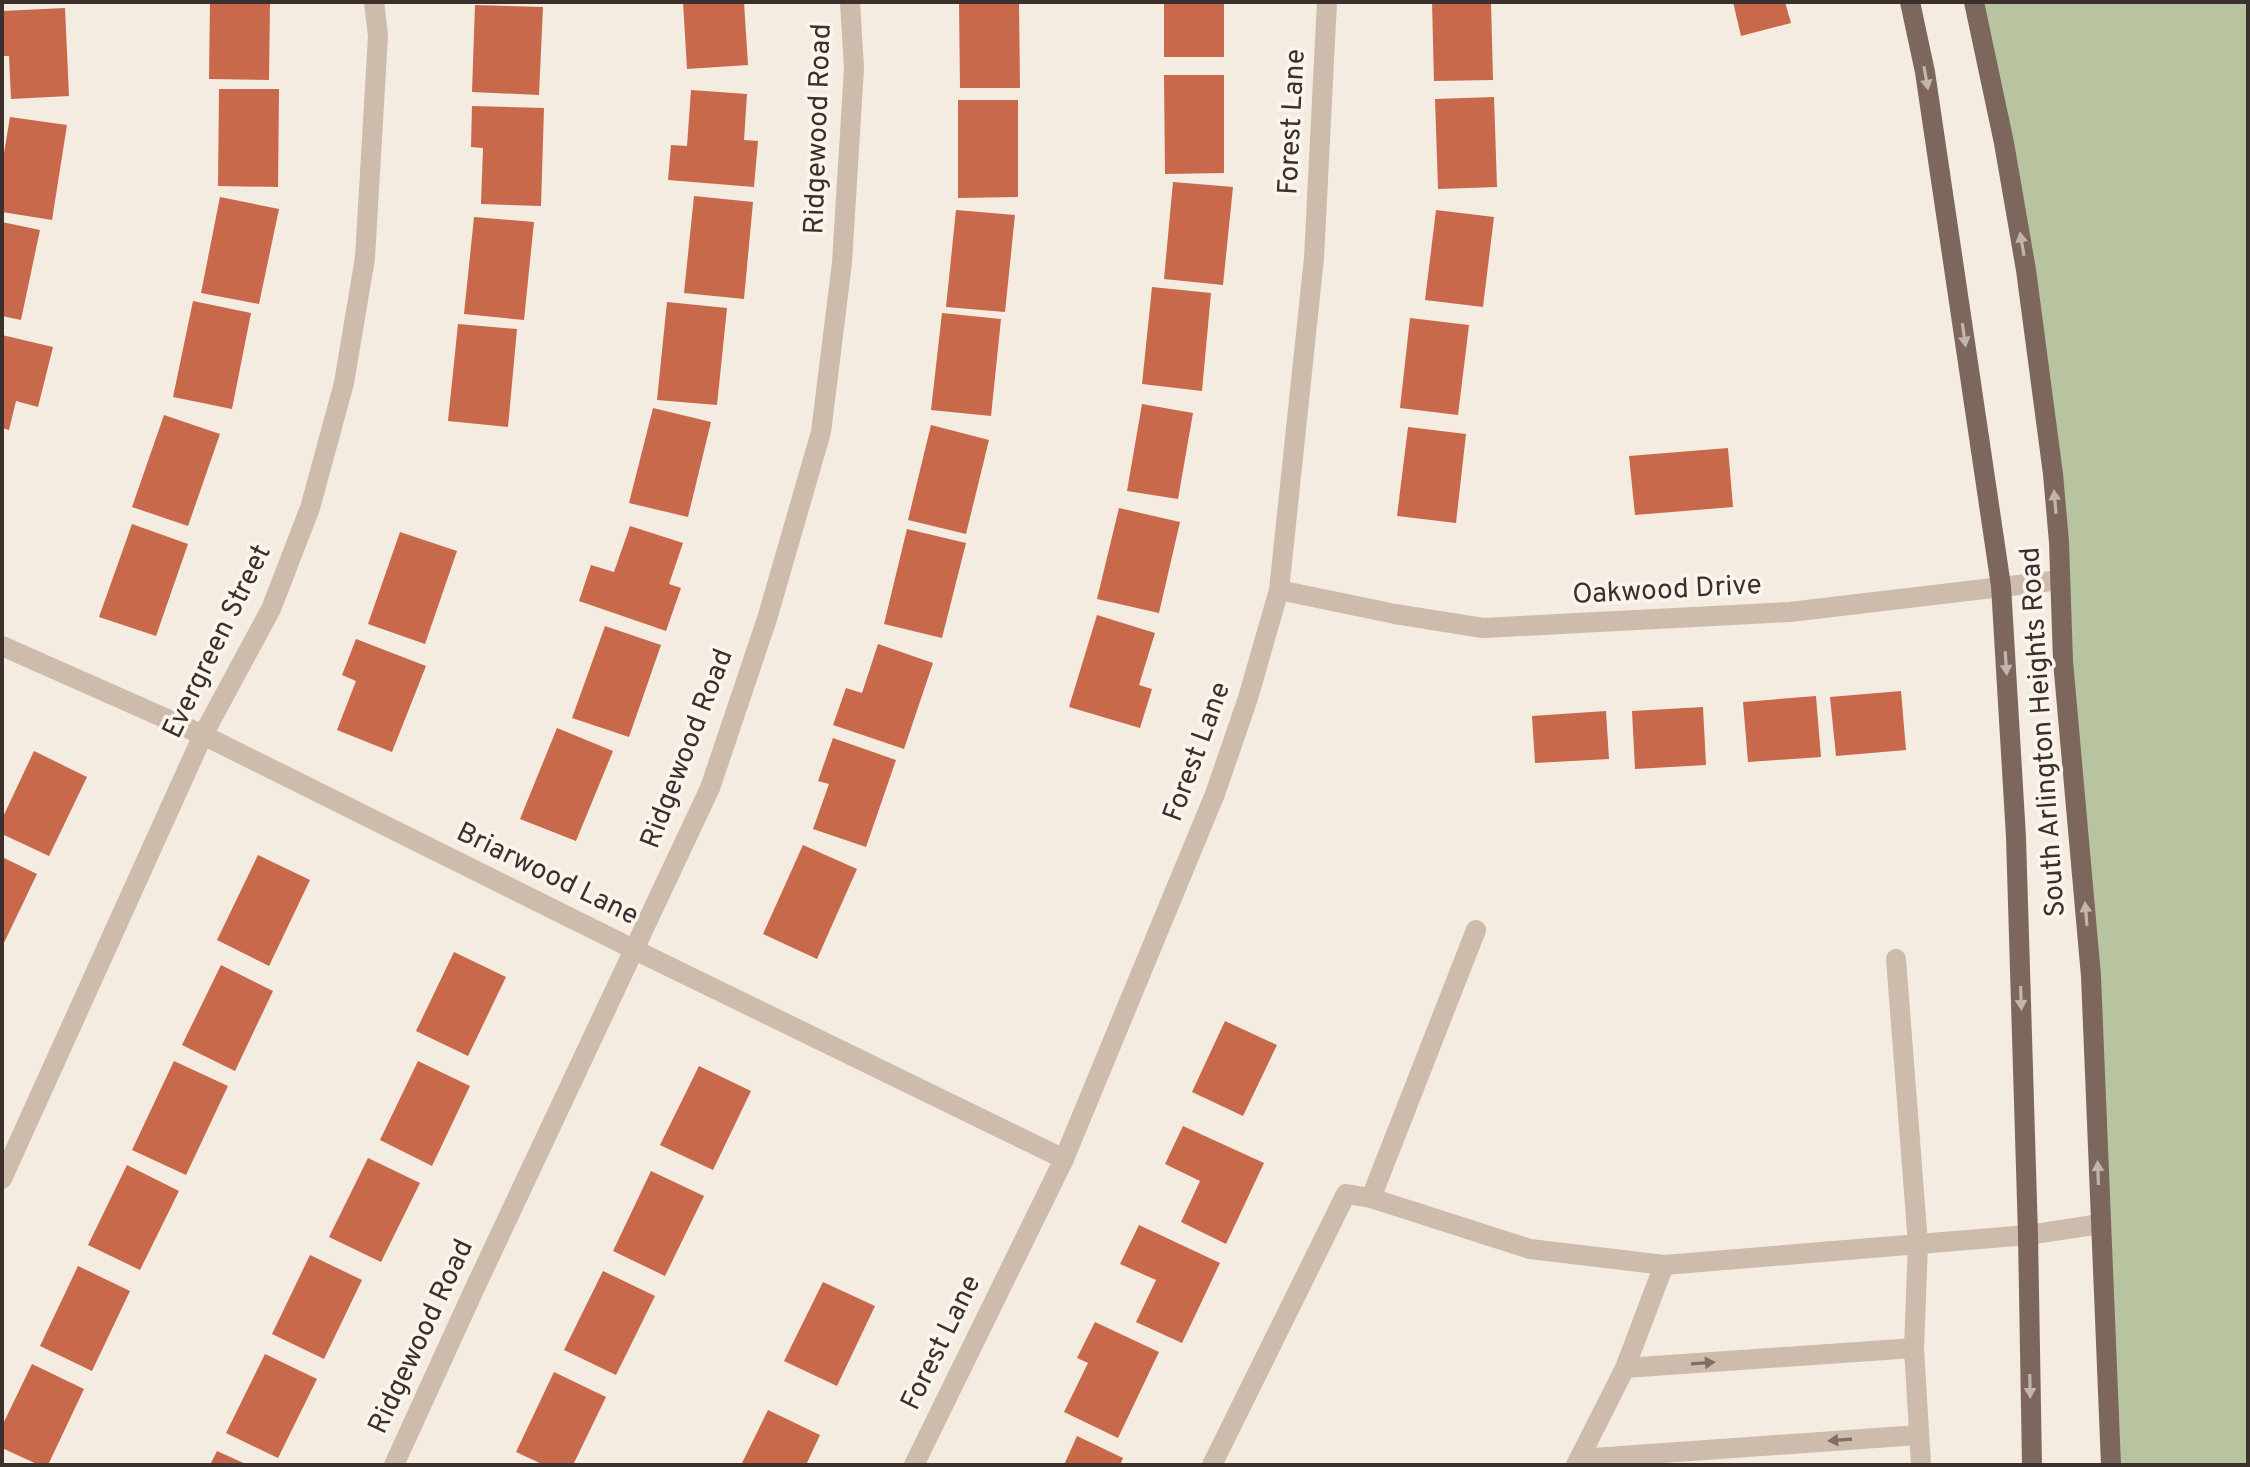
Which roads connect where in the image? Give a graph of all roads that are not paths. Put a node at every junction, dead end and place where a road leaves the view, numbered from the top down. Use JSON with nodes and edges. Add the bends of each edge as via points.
{"nodes":[{"id":1,"x":374,"y":2,"type":"edge"},
{"id":2,"x":850,"y":2,"type":"edge"},
{"id":3,"x":1327,"y":2,"type":"edge"},
{"id":4,"x":1910,"y":2,"type":"edge"},
{"id":5,"x":1974,"y":2,"type":"edge"},
{"id":6,"x":2060,"y":580,"type":"junction"},
{"id":7,"x":2001,"y":586,"type":"junction"},
{"id":8,"x":1279,"y":590,"type":"junction"},
{"id":9,"x":2,"y":646,"type":"edge"},
{"id":10,"x":203,"y":735,"type":"junction"},
{"id":11,"x":1476,"y":930,"type":"dead end"},
{"id":12,"x":635,"y":950,"type":"junction"},
{"id":13,"x":1896,"y":959,"type":"dead end"},
{"id":14,"x":1064,"y":1159,"type":"junction"},
{"id":15,"x":2,"y":1179,"type":"edge"},
{"id":16,"x":1371,"y":1198,"type":"junction"},
{"id":17,"x":2100,"y":1224,"type":"junction"},
{"id":18,"x":2028,"y":1235,"type":"junction"},
{"id":19,"x":1918,"y":1244,"type":"junction"},
{"id":20,"x":1664,"y":1265,"type":"junction"},
{"id":21,"x":1914,"y":1348,"type":"junction"},
{"id":22,"x":1625,"y":1368,"type":"junction"},
{"id":23,"x":1918,"y":1435,"type":"junction"},
{"id":24,"x":1578,"y":1462,"type":"edge"},
{"id":25,"x":394,"y":1465,"type":"edge"},
{"id":26,"x":914,"y":1465,"type":"edge"},
{"id":27,"x":1212,"y":1465,"type":"edge"},
{"id":28,"x":1921,"y":1465,"type":"edge"},
{"id":29,"x":2032,"y":1465,"type":"edge"},
{"id":30,"x":2111,"y":1465,"type":"edge"}],
"edges":[{"from":1,"to":10,"type":"street","name":"Evergreen Street","via":[[378,36],[365,258],[344,383],[310,508],[271,609]]},
{"from":2,"to":12,"type":"street","name":"Ridgewood Road","via":[[854,68],[842,263],[821,432],[767,619],[710,788]]},
{"from":3,"to":8,"type":"street","name":"Forest Lane","via":[[1314,258]]},
{"from":4,"to":7,"type":"main road","name":"South Arlington Heights Road","one_way":true,"via":[[1925,72]]},
{"from":6,"to":5,"type":"main road","name":"South Arlington Heights Road","one_way":true,"via":[[2053,474],[2026,270]]},
{"from":6,"to":7,"type":"street","name":"Oakwood Drive"},
{"from":17,"to":6,"type":"main road","name":"South Arlington Heights Road","one_way":true,"via":[[2091,976]]},
{"from":7,"to":8,"type":"street","name":"Oakwood Drive","via":[[1790,612],[1483,628]]},
{"from":7,"to":18,"type":"main road","name":"South Arlington Heights Road","one_way":true,"via":[[2016,837]]},
{"from":8,"to":14,"type":"street","name":"Forest Lane","via":[[1215,794]]},
{"from":9,"to":10,"type":"street","name":"Briarwood Lane"},
{"from":10,"to":12,"type":"street","name":"Briarwood Lane"},
{"from":10,"to":15,"type":"street","name":"Evergreen Street"},
{"from":11,"to":16,"type":"street"},
{"from":12,"to":14,"type":"street","name":"Briarwood Lane"},
{"from":12,"to":25,"type":"street","name":"Ridgewood Road"},
{"from":13,"to":19,"type":"street"},
{"from":14,"to":26,"type":"street","name":"Forest Lane"},
{"from":16,"to":20,"type":"street","via":[[1530,1249]]},
{"from":16,"to":27,"type":"street","via":[[1346,1194]]},
{"from":17,"to":18,"type":"street"},
{"from":17,"to":30,"type":"main road","name":"South Arlington Heights Road"},
{"from":18,"to":19,"type":"street"},
{"from":18,"to":29,"type":"main road","name":"South Arlington Heights Road","one_way":true},
{"from":19,"to":20,"type":"street"},
{"from":19,"to":21,"type":"street"},
{"from":20,"to":22,"type":"street"},
{"from":22,"to":21,"type":"street","one_way":true},
{"from":21,"to":23,"type":"street"},
{"from":22,"to":24,"type":"street"},
{"from":23,"to":24,"type":"street","one_way":true},
{"from":23,"to":28,"type":"street"}]}
